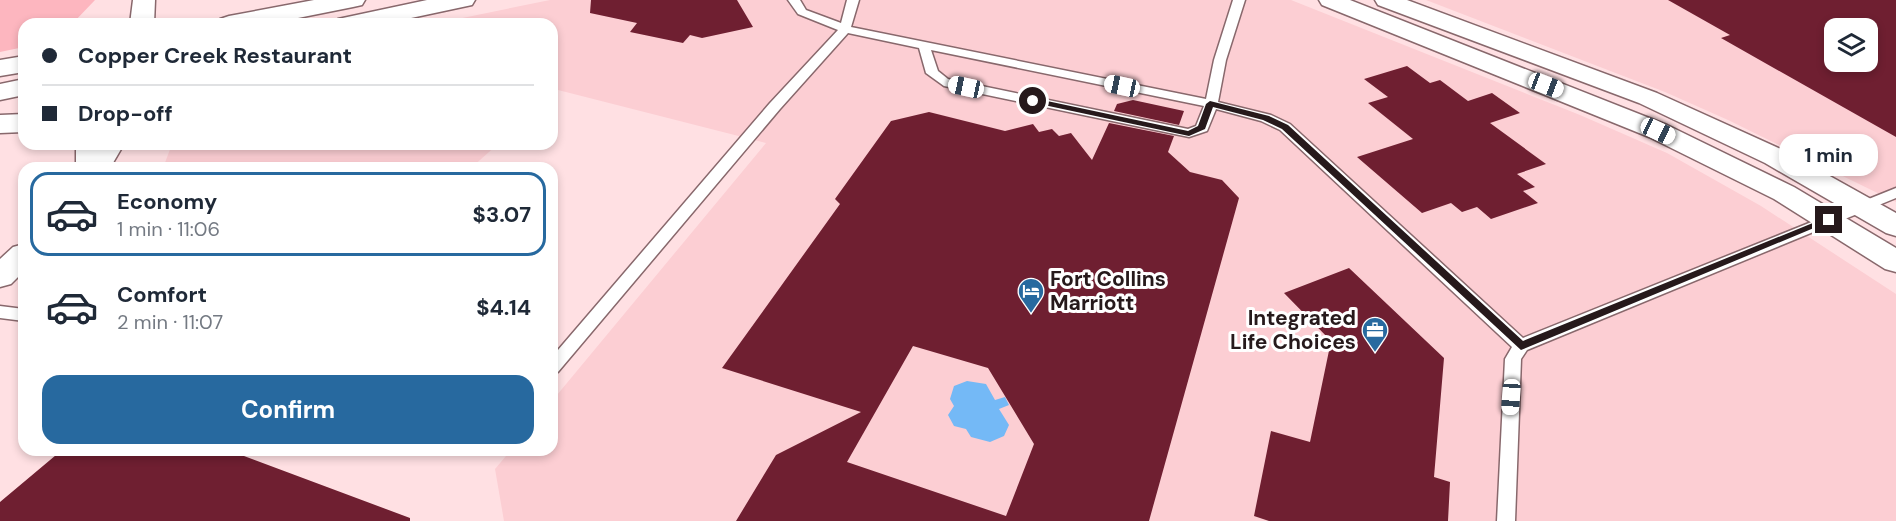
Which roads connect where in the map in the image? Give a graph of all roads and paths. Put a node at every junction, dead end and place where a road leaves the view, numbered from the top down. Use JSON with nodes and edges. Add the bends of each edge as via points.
{"nodes":[{"id":1,"x":144,"y":0,"type":"edge"},
{"id":2,"x":353,"y":0,"type":"edge"},
{"id":3,"x":463,"y":0,"type":"edge"},
{"id":4,"x":794,"y":0,"type":"edge"},
{"id":5,"x":854,"y":0,"type":"edge"},
{"id":6,"x":1239,"y":0,"type":"edge"},
{"id":7,"x":1330,"y":0,"type":"edge"},
{"id":8,"x":1386,"y":0,"type":"edge"},
{"id":9,"x":142,"y":18,"type":"edge"},
{"id":10,"x":260,"y":18,"type":"edge"},
{"id":11,"x":376,"y":18,"type":"edge"},
{"id":12,"x":846,"y":29,"type":"junction"},
{"id":13,"x":924,"y":45,"type":"junction"},
{"id":14,"x":18,"y":65,"type":"edge"},
{"id":15,"x":0,"y":68,"type":"edge"},
{"id":16,"x":18,"y":88,"type":"edge"},
{"id":17,"x":0,"y":92,"type":"edge"},
{"id":18,"x":1210,"y":104,"type":"junction"},
{"id":19,"x":18,"y":123,"type":"edge"},
{"id":20,"x":0,"y":124,"type":"edge"},
{"id":21,"x":1896,"y":193,"type":"edge"},
{"id":22,"x":1863,"y":206,"type":"junction"},
{"id":23,"x":1829,"y":220,"type":"junction"},
{"id":24,"x":1896,"y":226,"type":"edge"},
{"id":25,"x":18,"y":260,"type":"edge"},
{"id":26,"x":1896,"y":262,"type":"edge"},
{"id":27,"x":0,"y":276,"type":"edge"},
{"id":28,"x":0,"y":312,"type":"edge"},
{"id":29,"x":18,"y":314,"type":"edge"},
{"id":30,"x":1521,"y":346,"type":"junction"},
{"id":31,"x":558,"y":361,"type":"edge"},
{"id":32,"x":1510,"y":520,"type":"edge"}],
"edges":[{"from":1,"to":9,"type":"street"},
{"from":2,"to":10,"type":"main road"},
{"from":3,"to":11,"type":"main road"},
{"from":4,"to":12,"type":"lane","via":[[802,12]]},
{"from":5,"to":12,"type":"lane"},
{"from":6,"to":18,"type":"lane"},
{"from":7,"to":23,"type":"street","via":[[1658,131]]},
{"from":8,"to":22,"type":"street","via":[[1648,98],[1775,157]]},
{"from":12,"to":13,"type":"lane"},
{"from":12,"to":31,"type":"lane","via":[[775,106]]},
{"from":13,"to":18,"type":"lane"},
{"from":13,"to":18,"type":"lane","via":[[932,73],[944,82],[1189,133],[1202,128]]},
{"from":14,"to":15,"type":"main road"},
{"from":16,"to":17,"type":"main road"},
{"from":18,"to":30,"type":"lane","via":[[1266,118],[1285,127]]},
{"from":19,"to":20,"type":"main road"},
{"from":21,"to":22,"type":"lane"},
{"from":22,"to":23,"type":"lane"},
{"from":22,"to":24,"type":"street"},
{"from":23,"to":26,"type":"street"},
{"from":23,"to":30,"type":"lane"},
{"from":25,"to":27,"type":"street"},
{"from":28,"to":29,"type":"lane"},
{"from":30,"to":32,"type":"lane","via":[[1513,359]]}]}
